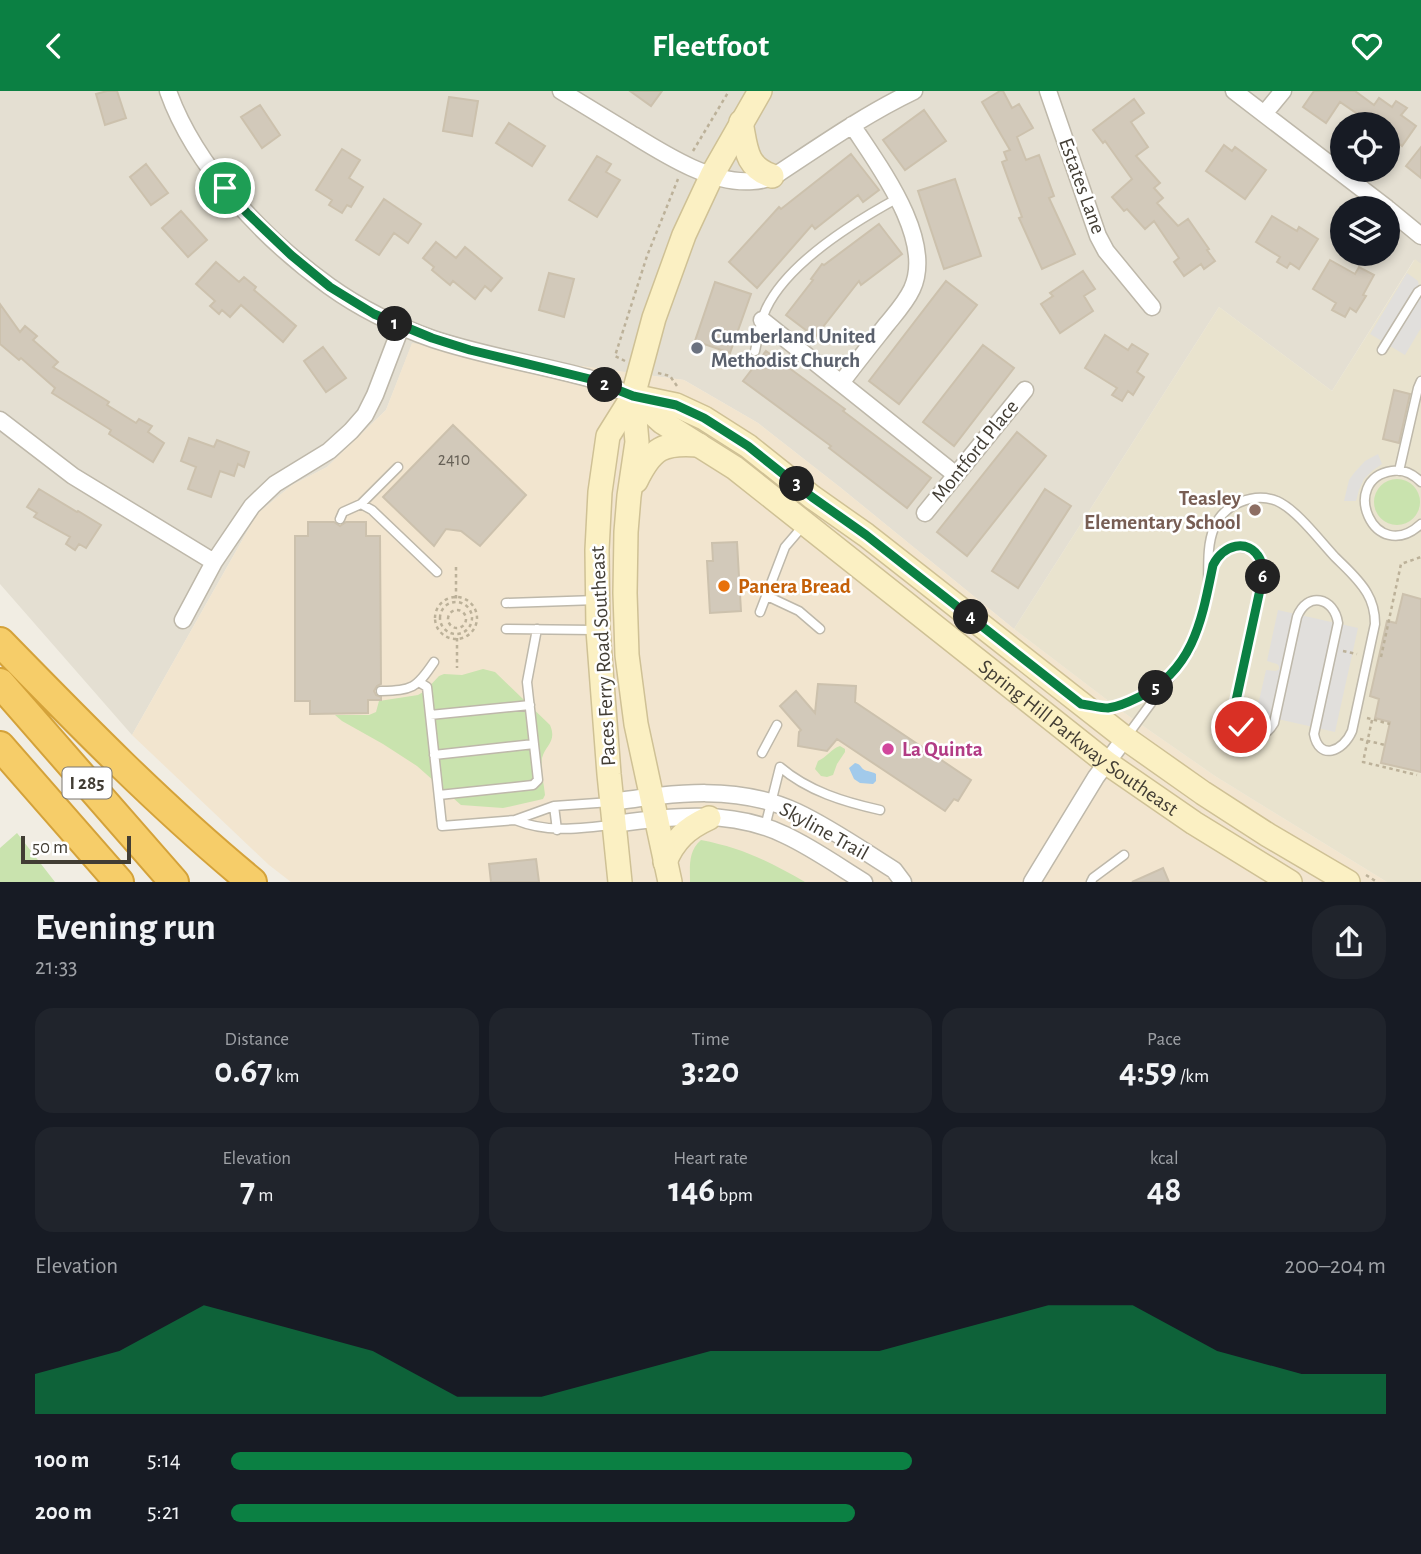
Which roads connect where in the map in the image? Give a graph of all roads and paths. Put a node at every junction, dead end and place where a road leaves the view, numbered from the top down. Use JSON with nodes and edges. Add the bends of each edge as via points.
{"nodes":[{"id":1,"x":168,"y":91,"type":"edge"},
{"id":2,"x":561,"y":91,"type":"edge"},
{"id":3,"x":760,"y":91,"type":"edge"},
{"id":4,"x":914,"y":91,"type":"edge"},
{"id":5,"x":1048,"y":91,"type":"edge"},
{"id":6,"x":1234,"y":91,"type":"edge"},
{"id":7,"x":1283,"y":91,"type":"edge"},
{"id":8,"x":1265,"y":114,"type":"junction"},
{"id":9,"x":741,"y":123,"type":"junction"},
{"id":10,"x":852,"y":125,"type":"junction"},
{"id":11,"x":712,"y":175,"type":"junction"},
{"id":12,"x":772,"y":176,"type":"junction"},
{"id":13,"x":1370,"y":196,"type":"edge"},
{"id":14,"x":898,"y":198,"type":"junction"},
{"id":15,"x":1400,"y":219,"type":"edge"},
{"id":16,"x":1421,"y":236,"type":"edge"},
{"id":17,"x":1421,"y":290,"type":"edge"},
{"id":18,"x":1152,"y":307,"type":"dead end"},
{"id":19,"x":762,"y":320,"type":"junction"},
{"id":20,"x":401,"y":327,"type":"junction"},
{"id":21,"x":1382,"y":350,"type":"dead end"},
{"id":22,"x":755,"y":351,"type":"dead end"},
{"id":23,"x":1421,"y":381,"type":"edge"},
{"id":24,"x":841,"y":383,"type":"junction"},
{"id":25,"x":1025,"y":390,"type":"dead end"},
{"id":26,"x":633,"y":396,"type":"junction"},
{"id":27,"x":0,"y":420,"type":"edge"},
{"id":28,"x":699,"y":445,"type":"junction"},
{"id":29,"x":398,"y":467,"type":"dead end"},
{"id":30,"x":1399,"y":471,"type":"junction"},
{"id":31,"x":956,"y":475,"type":"junction"},
{"id":32,"x":1421,"y":482,"type":"edge"},
{"id":33,"x":629,"y":495,"type":"junction"},
{"id":34,"x":361,"y":504,"type":"junction"},
{"id":35,"x":925,"y":513,"type":"dead end"},
{"id":36,"x":340,"y":519,"type":"dead end"},
{"id":37,"x":805,"y":524,"type":"junction"},
{"id":38,"x":1421,"y":524,"type":"edge"},
{"id":39,"x":1421,"y":557,"type":"edge"},
{"id":40,"x":214,"y":562,"type":"junction"},
{"id":41,"x":456,"y":567,"type":"dead end"},
{"id":42,"x":437,"y":572,"type":"dead end"},
{"id":43,"x":1208,"y":592,"type":"junction"},
{"id":44,"x":767,"y":596,"type":"junction"},
{"id":45,"x":456,"y":597,"type":"junction"},
{"id":46,"x":597,"y":600,"type":"junction"},
{"id":47,"x":456,"y":602,"type":"junction"},
{"id":48,"x":506,"y":603,"type":"dead end"},
{"id":49,"x":448,"y":605,"type":"junction"},
{"id":50,"x":452,"y":611,"type":"junction"},
{"id":51,"x":761,"y":612,"type":"dead end"},
{"id":52,"x":466,"y":618,"type":"junction"},
{"id":53,"x":472,"y":619,"type":"junction"},
{"id":54,"x":183,"y":620,"type":"dead end"},
{"id":55,"x":452,"y":626,"type":"junction"},
{"id":56,"x":506,"y":629,"type":"dead end"},
{"id":57,"x":537,"y":629,"type":"junction"},
{"id":58,"x":820,"y":629,"type":"dead end"},
{"id":59,"x":598,"y":630,"type":"junction"},
{"id":60,"x":447,"y":632,"type":"junction"},
{"id":61,"x":457,"y":637,"type":"junction"},
{"id":62,"x":0,"y":642,"type":"edge"},
{"id":63,"x":1380,"y":659,"type":"dead end"},
{"id":64,"x":434,"y":662,"type":"dead end"},
{"id":65,"x":1180,"y":664,"type":"junction"},
{"id":66,"x":457,"y":668,"type":"dead end"},
{"id":67,"x":419,"y":682,"type":"junction"},
{"id":68,"x":0,"y":683,"type":"edge"},
{"id":69,"x":381,"y":691,"type":"dead end"},
{"id":70,"x":1081,"y":704,"type":"junction"},
{"id":71,"x":530,"y":705,"type":"junction"},
{"id":72,"x":430,"y":715,"type":"junction"},
{"id":73,"x":1367,"y":719,"type":"dead end"},
{"id":74,"x":1372,"y":720,"type":"junction"},
{"id":75,"x":1390,"y":724,"type":"dead end"},
{"id":76,"x":777,"y":725,"type":"dead end"},
{"id":77,"x":1350,"y":737,"type":"junction"},
{"id":78,"x":1125,"y":738,"type":"junction"},
{"id":79,"x":1368,"y":741,"type":"junction"},
{"id":80,"x":534,"y":744,"type":"junction"},
{"id":81,"x":1385,"y":745,"type":"dead end"},
{"id":82,"x":0,"y":746,"type":"edge"},
{"id":83,"x":762,"y":753,"type":"dead end"},
{"id":84,"x":435,"y":755,"type":"junction"},
{"id":85,"x":1107,"y":763,"type":"junction"},
{"id":86,"x":1417,"y":775,"type":"dead end"},
{"id":87,"x":33,"y":783,"type":"junction"},
{"id":88,"x":439,"y":795,"type":"junction"},
{"id":89,"x":771,"y":802,"type":"junction"},
{"id":90,"x":554,"y":806,"type":"junction"},
{"id":91,"x":653,"y":807,"type":"junction"},
{"id":92,"x":880,"y":810,"type":"dead end"},
{"id":93,"x":613,"y":813,"type":"junction"},
{"id":94,"x":709,"y":818,"type":"junction"},
{"id":95,"x":515,"y":820,"type":"junction"},
{"id":96,"x":765,"y":827,"type":"junction"},
{"id":97,"x":557,"y":830,"type":"junction"},
{"id":98,"x":1124,"y":856,"type":"dead end"},
{"id":99,"x":668,"y":872,"type":"edge"},
{"id":100,"x":98,"y":882,"type":"edge"},
{"id":101,"x":119,"y":882,"type":"edge"},
{"id":102,"x":174,"y":882,"type":"edge"},
{"id":103,"x":252,"y":882,"type":"edge"},
{"id":104,"x":620,"y":882,"type":"edge"},
{"id":105,"x":864,"y":882,"type":"edge"},
{"id":106,"x":903,"y":882,"type":"edge"},
{"id":107,"x":1032,"y":882,"type":"edge"},
{"id":108,"x":1091,"y":882,"type":"edge"},
{"id":109,"x":1290,"y":882,"type":"edge"},
{"id":110,"x":1348,"y":882,"type":"edge"}],
"edges":[{"from":1,"to":20,"type":"street","via":[[195,146],[247,213],[330,287]]},
{"from":2,"to":11,"type":"street","via":[[668,156]]},
{"from":3,"to":9,"type":"street","name":"Paces Ferry Road Southeast"},
{"from":4,"to":10,"type":"street"},
{"from":5,"to":18,"type":"street","name":"Estates Lane","via":[[1098,236]]},
{"from":6,"to":8,"type":"street"},
{"from":7,"to":8,"type":"street"},
{"from":8,"to":13,"type":"street"},
{"from":9,"to":11,"type":"street","name":"Paces Ferry Road Southeast"},
{"from":9,"to":12,"type":"street","via":[[751,161]]},
{"from":10,"to":12,"type":"street"},
{"from":10,"to":14,"type":"street"},
{"from":11,"to":12,"type":"street","via":[[740,181]]},
{"from":11,"to":26,"type":"street","name":"Paces Ferry Road Southeast","via":[[653,318]]},
{"from":14,"to":19,"type":"lane","via":[[813,254],[781,287]]},
{"from":14,"to":24,"type":"street","via":[[916,254],[914,283]]},
{"from":15,"to":16,"type":"street"},
{"from":17,"to":21,"type":"lane"},
{"from":19,"to":22,"type":"lane"},
{"from":19,"to":24,"type":"street"},
{"from":20,"to":26,"type":"street","via":[[590,379]]},
{"from":20,"to":40,"type":"street","via":[[365,415],[328,451],[275,484],[252,506]]},
{"from":23,"to":30,"type":"lane"},
{"from":24,"to":31,"type":"street"},
{"from":25,"to":31,"type":"street","name":"Montford Place"},
{"from":26,"to":28,"type":"street","name":"Spring Hill Parkway Southeast","via":[[662,422]]},
{"from":26,"to":33,"type":"street","name":"Paces Ferry Road Southeast","via":[[637,442]]},
{"from":26,"to":46,"type":"street","name":"Paces Ferry Road Southeast","via":[[608,436],[600,492]]},
{"from":26,"to":70,"type":"street","name":"Spring Hill Parkway Southeast","via":[[676,405],[748,446]]},
{"from":27,"to":40,"type":"street","via":[[73,476]]},
{"from":28,"to":33,"type":"street","via":[[656,451]]},
{"from":28,"to":37,"type":"street","name":"Spring Hill Parkway Southeast"},
{"from":29,"to":34,"type":"lane"},
{"from":30,"to":32,"type":"lane"},
{"from":30,"to":38,"type":"lane","via":[[1385,472],[1369,486],[1364,506],[1367,516],[1381,532],[1392,535],[1402,535]]},
{"from":31,"to":35,"type":"street","name":"Montford Place"},
{"from":33,"to":91,"type":"street","name":"Paces Ferry Road Southeast","via":[[627,655]]},
{"from":34,"to":36,"type":"lane","via":[[343,512]]},
{"from":34,"to":42,"type":"lane"},
{"from":37,"to":44,"type":"lane","via":[[786,547]]},
{"from":37,"to":85,"type":"street","name":"Spring Hill Parkway Southeast"},
{"from":39,"to":63,"type":"path","via":[[1401,564]]},
{"from":40,"to":54,"type":"street"},
{"from":41,"to":45,"type":"path"},
{"from":43,"to":65,"type":"lane","via":[[1196,636]]},
{"from":43,"to":77,"type":"lane","via":[[1210,542],[1224,513],[1237,503],[1259,498],[1277,501],[1293,512],[1362,585],[1375,614]]},
{"from":43,"to":77,"type":"lane","via":[[1213,565],[1224,550],[1248,548],[1261,559],[1262,583],[1234,710],[1241,727],[1261,736],[1274,723],[1300,608],[1312,601],[1331,606],[1336,631],[1315,742],[1334,750]]},
{"from":44,"to":51,"type":"lane"},
{"from":44,"to":58,"type":"lane","via":[[799,611]]},
{"from":45,"to":47,"type":"path"},
{"from":45,"to":61,"type":"path","via":[[474,607],[477,619],[471,633]]},
{"from":45,"to":61,"type":"path","via":[[445,600],[435,617],[444,636]]},
{"from":46,"to":48,"type":"lane"},
{"from":46,"to":59,"type":"street","name":"Paces Ferry Road Southeast"},
{"from":47,"to":49,"type":"path"},
{"from":47,"to":53,"type":"path","via":[[469,608]]},
{"from":49,"to":50,"type":"path"},
{"from":49,"to":60,"type":"path","via":[[440,617]]},
{"from":50,"to":52,"type":"path","via":[[461,611]]},
{"from":50,"to":55,"type":"path","via":[[448,618]]},
{"from":52,"to":53,"type":"path"},
{"from":52,"to":55,"type":"path","via":[[460,627]]},
{"from":53,"to":61,"type":"path"},
{"from":55,"to":60,"type":"path"},
{"from":56,"to":57,"type":"lane"},
{"from":57,"to":59,"type":"lane"},
{"from":57,"to":71,"type":"lane","via":[[527,682]]},
{"from":59,"to":93,"type":"street","name":"Paces Ferry Road Southeast"},
{"from":60,"to":61,"type":"path"},
{"from":61,"to":66,"type":"path"},
{"from":62,"to":103,"type":"highway","via":[[136,780]]},
{"from":64,"to":67,"type":"lane"},
{"from":65,"to":70,"type":"lane","via":[[1160,685],[1131,701],[1108,708]]},
{"from":65,"to":78,"type":"lane"},
{"from":67,"to":69,"type":"lane","via":[[408,690]]},
{"from":67,"to":72,"type":"lane","via":[[427,687]]},
{"from":68,"to":102,"type":"highway","number":"I 285"},
{"from":70,"to":78,"type":"street","name":"Spring Hill Parkway Southeast"},
{"from":71,"to":72,"type":"lane"},
{"from":71,"to":80,"type":"lane"},
{"from":72,"to":84,"type":"lane"},
{"from":73,"to":74,"type":"path"},
{"from":74,"to":75,"type":"path"},
{"from":74,"to":79,"type":"path"},
{"from":76,"to":83,"type":"lane"},
{"from":77,"to":79,"type":"path"},
{"from":78,"to":85,"type":"street"},
{"from":78,"to":110,"type":"street","name":"Spring Hill Parkway Southeast","via":[[1268,835]]},
{"from":79,"to":81,"type":"path"},
{"from":79,"to":86,"type":"path","via":[[1363,762]]},
{"from":80,"to":84,"type":"lane"},
{"from":80,"to":88,"type":"lane","via":[[538,781],[533,785]]},
{"from":82,"to":87,"type":"highway","number":"I 285"},
{"from":84,"to":88,"type":"lane"},
{"from":85,"to":107,"type":"street"},
{"from":85,"to":109,"type":"street","name":"Spring Hill Parkway Southeast"},
{"from":87,"to":100,"type":"highway"},
{"from":87,"to":101,"type":"highway","number":"I 285"},
{"from":88,"to":95,"type":"lane","via":[[442,826]]},
{"from":89,"to":91,"type":"street","name":"Skyline Trail","via":[[712,792],[672,793]]},
{"from":89,"to":92,"type":"lane","via":[[780,767],[796,781],[847,803]]},
{"from":89,"to":96,"type":"lane"},
{"from":89,"to":106,"type":"street","name":"Skyline Trail","via":[[826,828],[894,870]]},
{"from":90,"to":93,"type":"lane"},
{"from":90,"to":95,"type":"lane"},
{"from":90,"to":97,"type":"lane"},
{"from":91,"to":93,"type":"street","name":"Skyline Trail"},
{"from":91,"to":93,"type":"street","name":"Skyline Trail"},
{"from":91,"to":94,"type":"street","name":"Skyline Trail"},
{"from":91,"to":99,"type":"street","name":"Paces Ferry Road Southeast"},
{"from":93,"to":97,"type":"lane"},
{"from":93,"to":104,"type":"street","name":"Paces Ferry Road Southeast"},
{"from":94,"to":96,"type":"street","name":"Skyline Trail"},
{"from":94,"to":99,"type":"street","via":[[674,844]]},
{"from":95,"to":97,"type":"lane"},
{"from":96,"to":105,"type":"street","name":"Skyline Trail","via":[[801,842]]},
{"from":98,"to":108,"type":"lane"}]}
